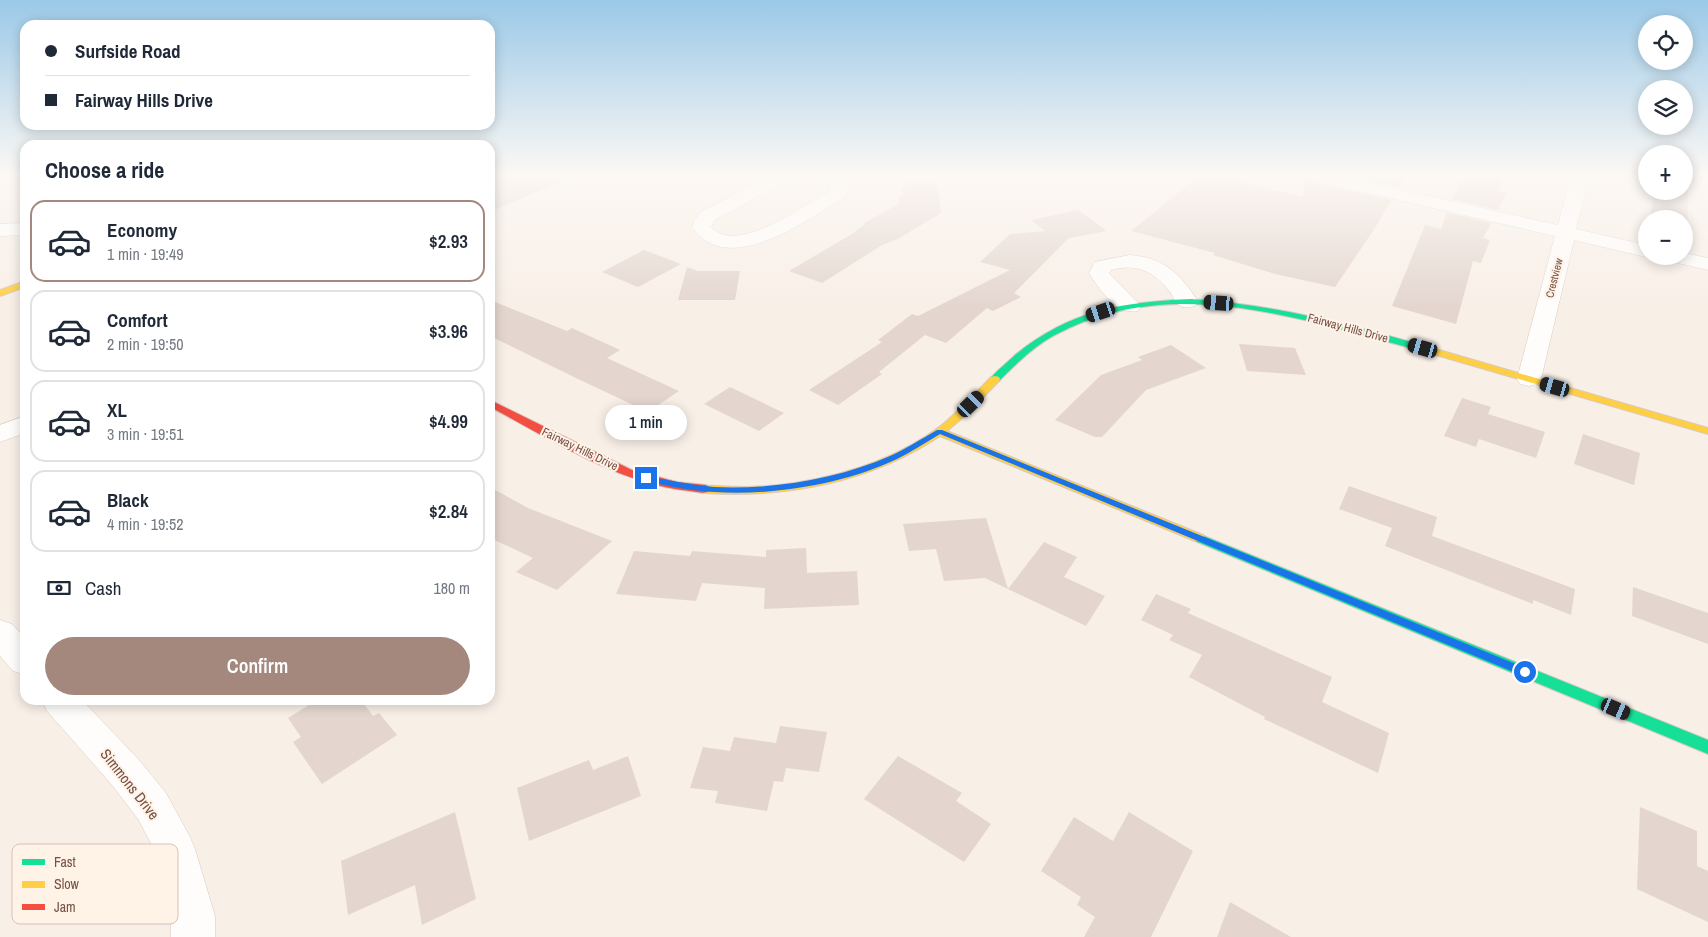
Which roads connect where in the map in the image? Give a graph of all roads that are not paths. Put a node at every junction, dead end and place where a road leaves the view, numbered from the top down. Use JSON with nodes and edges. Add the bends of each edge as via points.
{"nodes":[{"id":1,"x":703,"y":220,"type":"edge"},
{"id":2,"x":793,"y":220,"type":"edge"},
{"id":3,"x":1508,"y":220,"type":"edge"},
{"id":4,"x":1569,"y":220,"type":"edge"},
{"id":5,"x":1566,"y":233,"type":"junction"},
{"id":6,"x":1638,"y":248,"type":"edge"},
{"id":7,"x":1693,"y":261,"type":"edge"},
{"id":8,"x":1708,"y":264,"type":"edge"},
{"id":9,"x":20,"y":286,"type":"edge"},
{"id":10,"x":0,"y":293,"type":"edge"},
{"id":11,"x":1187,"y":301,"type":"junction"},
{"id":12,"x":1130,"y":306,"type":"junction"},
{"id":13,"x":1529,"y":379,"type":"junction"},
{"id":14,"x":495,"y":406,"type":"edge"},
{"id":15,"x":20,"y":426,"type":"edge"},
{"id":16,"x":1708,"y":431,"type":"edge"},
{"id":17,"x":939,"y":432,"type":"junction"},
{"id":18,"x":0,"y":434,"type":"edge"},
{"id":19,"x":0,"y":633,"type":"edge"},
{"id":20,"x":20,"y":655,"type":"edge"},
{"id":21,"x":65,"y":705,"type":"edge"},
{"id":22,"x":1708,"y":747,"type":"edge"},
{"id":23,"x":172,"y":844,"type":"edge"},
{"id":24,"x":178,"y":860,"type":"edge"},
{"id":25,"x":193,"y":937,"type":"edge"}],
"edges":[{"from":1,"to":2,"type":"street","via":[[703,230],[713,237],[733,241],[755,240]]},
{"from":3,"to":5,"type":"street"},
{"from":4,"to":5,"type":"street","name":"Crestview"},
{"from":5,"to":6,"type":"street"},
{"from":5,"to":13,"type":"street","name":"Crestview"},
{"from":7,"to":8,"type":"street"},
{"from":9,"to":10,"type":"street"},
{"from":11,"to":12,"type":"street","name":"Fairway Hills Drive"},
{"from":11,"to":12,"type":"street","via":[[1166,273],[1151,264],[1128,260],[1102,266],[1099,274]]},
{"from":11,"to":13,"type":"street","name":"Fairway Hills Drive","via":[[1234,304],[1311,317]]},
{"from":12,"to":17,"type":"street","name":"Fairway Hills Drive","via":[[1090,316],[1038,341]]},
{"from":13,"to":16,"type":"street","name":"Fairway Hills Drive"},
{"from":14,"to":17,"type":"street","name":"Fairway Hills Drive","via":[[619,469],[658,482],[714,490],[782,487],[866,469]]},
{"from":15,"to":18,"type":"street"},
{"from":17,"to":22,"type":"street"},
{"from":19,"to":20,"type":"street"},
{"from":21,"to":23,"type":"street","name":"Simmons Drive","via":[[152,806]]},
{"from":24,"to":25,"type":"street","name":"Simmons Drive","via":[[193,916]]}]}
